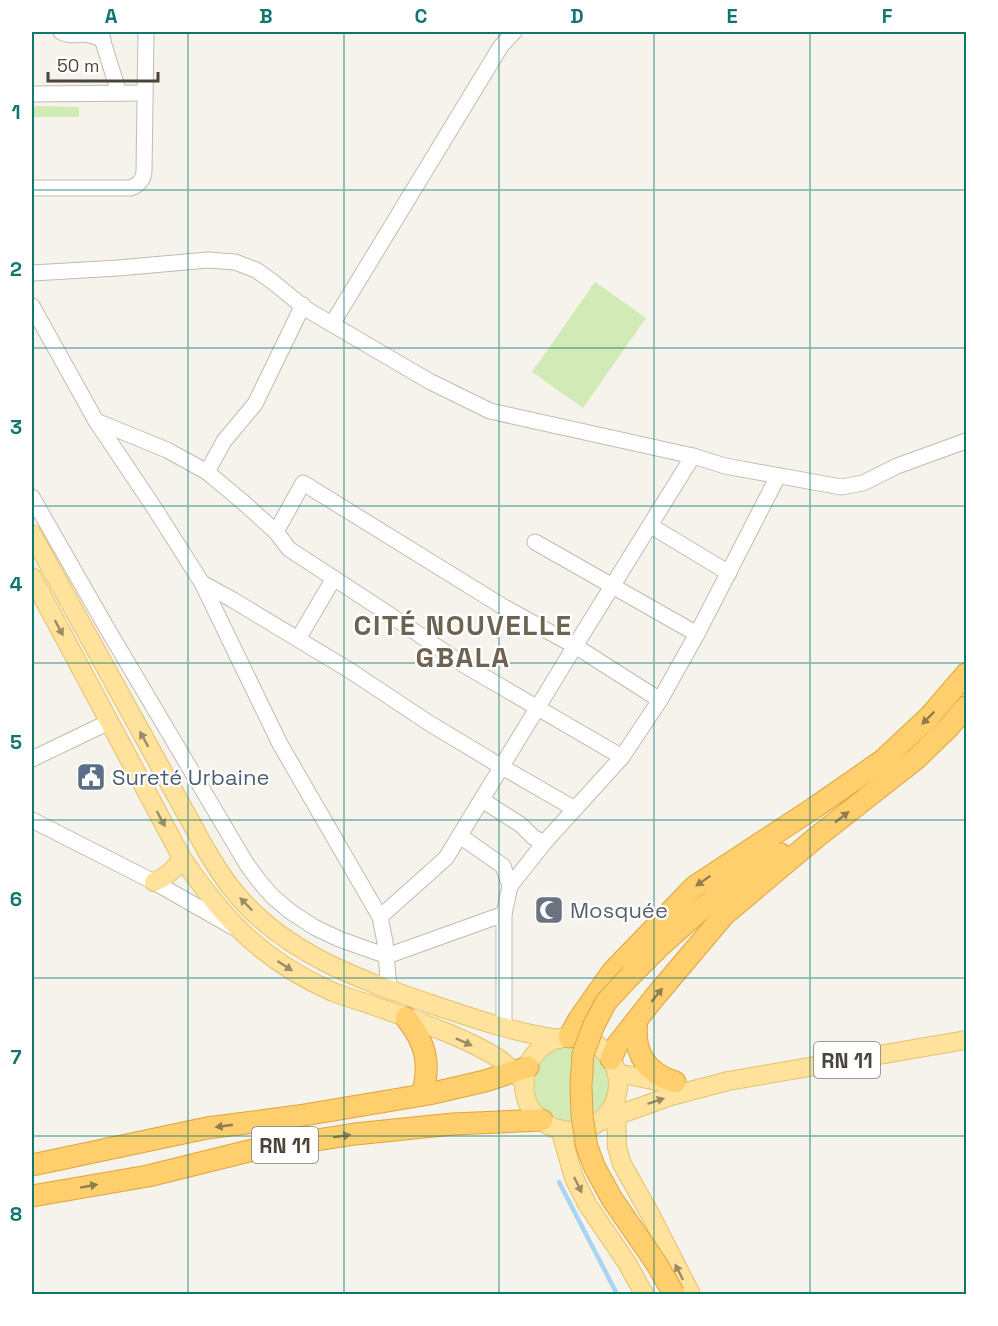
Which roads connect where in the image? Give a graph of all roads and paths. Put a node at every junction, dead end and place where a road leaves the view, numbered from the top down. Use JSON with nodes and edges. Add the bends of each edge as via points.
{"nodes":[{"id":1,"x":61,"y":32,"type":"edge"},
{"id":2,"x":146,"y":32,"type":"edge"},
{"id":3,"x":514,"y":32,"type":"edge"},
{"id":4,"x":102,"y":35,"type":"edge"},
{"id":5,"x":119,"y":93,"type":"junction"},
{"id":6,"x":145,"y":93,"type":"junction"},
{"id":7,"x":32,"y":94,"type":"edge"},
{"id":8,"x":32,"y":188,"type":"edge"},
{"id":9,"x":32,"y":273,"type":"edge"},
{"id":10,"x":303,"y":305,"type":"junction"},
{"id":11,"x":32,"y":306,"type":"edge"},
{"id":12,"x":332,"y":324,"type":"junction"},
{"id":13,"x":96,"y":421,"type":"junction"},
{"id":14,"x":966,"y":441,"type":"edge"},
{"id":15,"x":693,"y":456,"type":"junction"},
{"id":16,"x":207,"y":472,"type":"junction"},
{"id":17,"x":778,"y":476,"type":"junction"},
{"id":18,"x":32,"y":497,"type":"edge"},
{"id":19,"x":651,"y":526,"type":"junction"},
{"id":20,"x":276,"y":532,"type":"junction"},
{"id":21,"x":32,"y":534,"type":"edge"},
{"id":22,"x":535,"y":542,"type":"dead end"},
{"id":23,"x":729,"y":573,"type":"junction"},
{"id":24,"x":32,"y":577,"type":"edge"},
{"id":25,"x":334,"y":578,"type":"junction"},
{"id":26,"x":202,"y":583,"type":"junction"},
{"id":27,"x":613,"y":586,"type":"junction"},
{"id":28,"x":697,"y":634,"type":"junction"},
{"id":29,"x":298,"y":639,"type":"junction"},
{"id":30,"x":575,"y":646,"type":"junction"},
{"id":31,"x":966,"y":674,"type":"edge"},
{"id":32,"x":660,"y":700,"type":"junction"},
{"id":33,"x":966,"y":707,"type":"edge"},
{"id":34,"x":537,"y":708,"type":"junction"},
{"id":35,"x":109,"y":722,"type":"junction"},
{"id":36,"x":622,"y":757,"type":"junction"},
{"id":37,"x":32,"y":759,"type":"edge"},
{"id":38,"x":502,"y":767,"type":"junction"},
{"id":39,"x":482,"y":800,"type":"junction"},
{"id":40,"x":575,"y":809,"type":"junction"},
{"id":41,"x":32,"y":819,"type":"edge"},
{"id":42,"x":795,"y":819,"type":"junction"},
{"id":43,"x":460,"y":836,"type":"junction"},
{"id":44,"x":818,"y":836,"type":"junction"},
{"id":45,"x":544,"y":843,"type":"junction"},
{"id":46,"x":182,"y":858,"type":"junction"},
{"id":47,"x":154,"y":882,"type":"junction"},
{"id":48,"x":510,"y":886,"type":"junction"},
{"id":49,"x":722,"y":891,"type":"junction"},
{"id":50,"x":504,"y":915,"type":"junction"},
{"id":51,"x":380,"y":917,"type":"junction"},
{"id":52,"x":239,"y":930,"type":"junction"},
{"id":53,"x":387,"y":956,"type":"junction"},
{"id":54,"x":388,"y":989,"type":"junction"},
{"id":55,"x":406,"y":1018,"type":"junction"},
{"id":56,"x":637,"y":1020,"type":"junction"},
{"id":57,"x":504,"y":1028,"type":"junction"},
{"id":58,"x":564,"y":1038,"type":"junction"},
{"id":59,"x":966,"y":1040,"type":"edge"},
{"id":60,"x":614,"y":1066,"type":"junction"},
{"id":61,"x":522,"y":1074,"type":"junction"},
{"id":62,"x":675,"y":1082,"type":"junction"},
{"id":63,"x":728,"y":1082,"type":"junction"},
{"id":64,"x":422,"y":1095,"type":"junction"},
{"id":65,"x":611,"y":1112,"type":"junction"},
{"id":66,"x":551,"y":1125,"type":"junction"},
{"id":67,"x":32,"y":1165,"type":"edge"},
{"id":68,"x":32,"y":1196,"type":"edge"},
{"id":69,"x":644,"y":1294,"type":"edge"},
{"id":70,"x":674,"y":1294,"type":"edge"},
{"id":71,"x":691,"y":1294,"type":"edge"}],
"edges":[{"from":1,"to":4,"type":"street"},
{"from":2,"to":6,"type":"street"},
{"from":3,"to":12,"type":"street","via":[[501,46]]},
{"from":4,"to":5,"type":"street"},
{"from":5,"to":6,"type":"street"},
{"from":5,"to":7,"type":"street"},
{"from":6,"to":8,"type":"street","via":[[144,176],[134,187]]},
{"from":9,"to":10,"type":"street","via":[[208,260],[235,262],[256,270]]},
{"from":10,"to":12,"type":"street"},
{"from":10,"to":16,"type":"street","via":[[255,404],[224,441]]},
{"from":11,"to":13,"type":"street"},
{"from":12,"to":15,"type":"street","via":[[429,381],[490,411]]},
{"from":13,"to":16,"type":"street","via":[[167,450]]},
{"from":13,"to":26,"type":"street"},
{"from":14,"to":17,"type":"street","via":[[863,483],[841,487]]},
{"from":15,"to":17,"type":"street"},
{"from":15,"to":19,"type":"street"},
{"from":16,"to":20,"type":"street"},
{"from":17,"to":23,"type":"street"},
{"from":18,"to":53,"type":"street","via":[[259,881],[273,897],[314,927]]},
{"from":19,"to":23,"type":"street"},
{"from":19,"to":27,"type":"street"},
{"from":20,"to":25,"type":"street","via":[[289,549]]},
{"from":20,"to":30,"type":"street","via":[[303,483],[502,606]]},
{"from":54,"to":21,"type":"main road","one_way":true,"via":[[329,965],[294,945],[274,931],[219,872]]},
{"from":22,"to":27,"type":"street"},
{"from":23,"to":28,"type":"street"},
{"from":24,"to":35,"type":"main road","one_way":true},
{"from":25,"to":29,"type":"street"},
{"from":25,"to":34,"type":"street"},
{"from":26,"to":29,"type":"street"},
{"from":26,"to":51,"type":"street","via":[[280,744]]},
{"from":27,"to":28,"type":"street"},
{"from":27,"to":30,"type":"street"},
{"from":28,"to":32,"type":"street"},
{"from":29,"to":38,"type":"street"},
{"from":30,"to":32,"type":"street"},
{"from":30,"to":34,"type":"street"},
{"from":31,"to":42,"type":"highway","one_way":true,"via":[[929,717],[883,760]]},
{"from":32,"to":36,"type":"street"},
{"from":44,"to":33,"type":"highway","one_way":true,"via":[[916,759]]},
{"from":34,"to":36,"type":"street"},
{"from":34,"to":38,"type":"street"},
{"from":35,"to":37,"type":"street"},
{"from":35,"to":46,"type":"main road","one_way":true},
{"from":36,"to":40,"type":"street"},
{"from":38,"to":39,"type":"street"},
{"from":38,"to":40,"type":"street"},
{"from":39,"to":43,"type":"street"},
{"from":39,"to":45,"type":"street"},
{"from":40,"to":45,"type":"street"},
{"from":41,"to":47,"type":"street"},
{"from":42,"to":49,"type":"highway"},
{"from":42,"to":58,"type":"highway","one_way":true,"via":[[695,886],[612,972]]},
{"from":43,"to":48,"type":"street","via":[[503,866]]},
{"from":43,"to":51,"type":"street","via":[[446,858]]},
{"from":44,"to":49,"type":"highway","via":[[770,860]]},
{"from":56,"to":44,"type":"highway","one_way":true,"via":[[724,915]]},
{"from":45,"to":48,"type":"street"},
{"from":46,"to":47,"type":"main road","via":[[168,875]]},
{"from":46,"to":52,"type":"main road"},
{"from":47,"to":52,"type":"street"},
{"from":48,"to":50,"type":"street"},
{"from":49,"to":70,"type":"highway","bridge":true,"via":[[658,948],[606,1002],[583,1054],[582,1116],[587,1147],[612,1198]]},
{"from":50,"to":53,"type":"street"},
{"from":50,"to":57,"type":"street"},
{"from":51,"to":53,"type":"street"},
{"from":52,"to":55,"type":"main road","one_way":true,"via":[[264,952],[310,981]]},
{"from":53,"to":54,"type":"street"},
{"from":54,"to":57,"type":"main road"},
{"from":55,"to":61,"type":"main road","one_way":true,"via":[[481,1049]]},
{"from":55,"to":64,"type":"highway","via":[[415,1028],[426,1054]]},
{"from":56,"to":60,"type":"highway","via":[[617,1045]]},
{"from":56,"to":62,"type":"highway","via":[[636,1043],[646,1064],[664,1079]]},
{"from":57,"to":58,"type":"main road"},
{"from":58,"to":60,"type":"main road","via":[[597,1045]]},
{"from":58,"to":61,"type":"main road","via":[[540,1049]]},
{"from":59,"to":63,"type":"main road","number":"RN 11"},
{"from":60,"to":62,"type":"main road","via":[[657,1081]]},
{"from":60,"to":65,"type":"main road","via":[[618,1086]]},
{"from":61,"to":64,"type":"highway","number":"RN 11"},
{"from":61,"to":66,"type":"main road","via":[[527,1100]]},
{"from":62,"to":63,"type":"main road","number":"RN 11"},
{"from":65,"to":63,"type":"main road","number":"RN 11","one_way":true},
{"from":64,"to":67,"type":"highway","number":"RN 11","one_way":true,"via":[[207,1128]]},
{"from":65,"to":66,"type":"main road","number":"RN 11","via":[[586,1129],[569,1131]]},
{"from":71,"to":65,"type":"main road","one_way":true,"via":[[622,1164]]},
{"from":68,"to":66,"type":"highway","number":"RN 11","one_way":true,"via":[[148,1176],[253,1150],[333,1138],[453,1124]]},
{"from":66,"to":69,"type":"main road","one_way":true,"via":[[583,1196]]}]}
